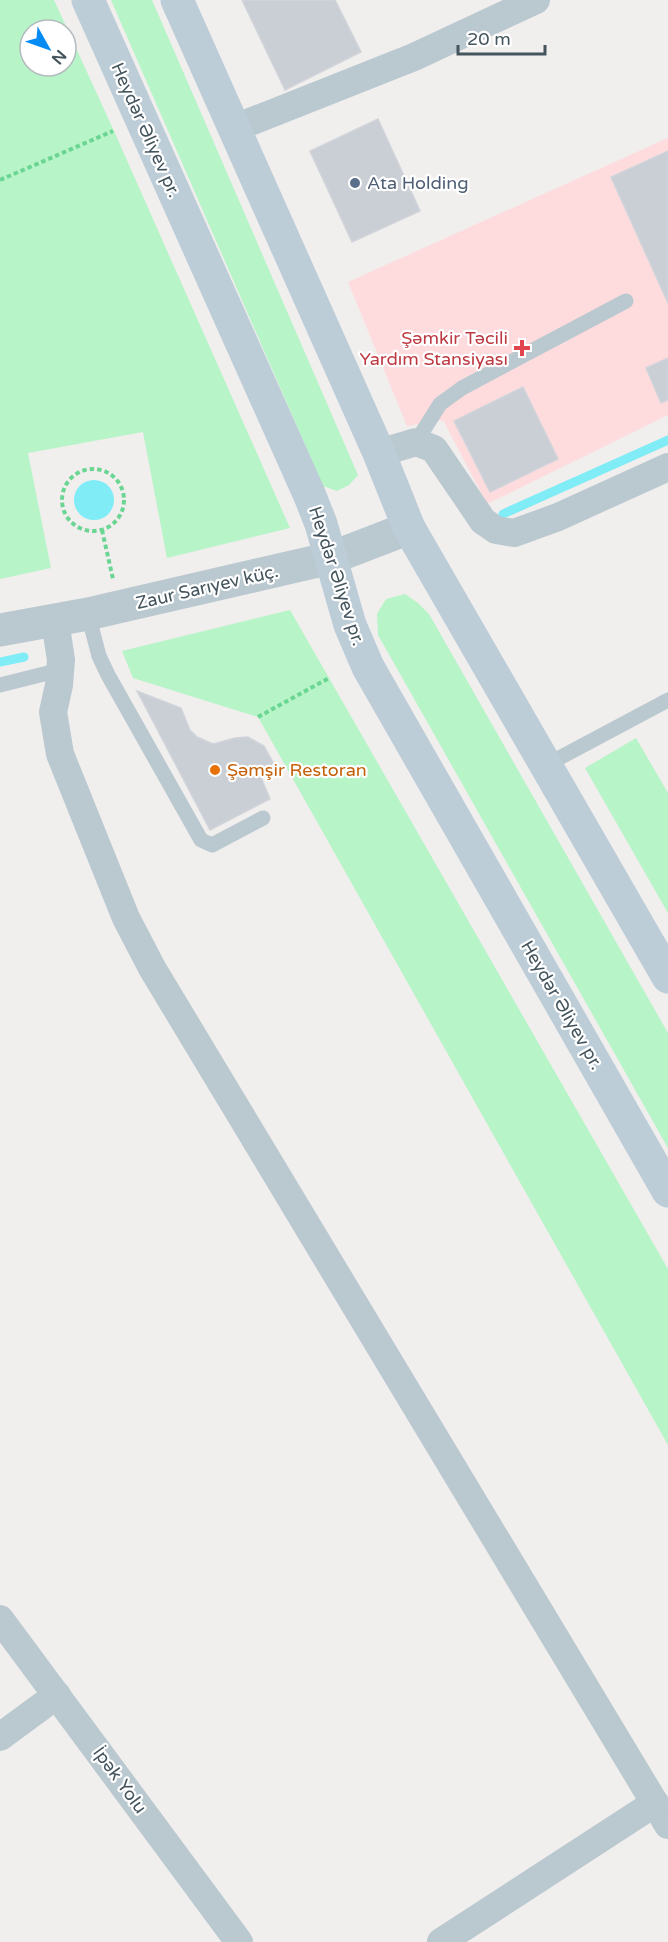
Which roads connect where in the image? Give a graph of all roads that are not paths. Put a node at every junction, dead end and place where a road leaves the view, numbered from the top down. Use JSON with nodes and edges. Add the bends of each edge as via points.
{"nodes":[{"id":1,"x":88,"y":0,"type":"edge"},
{"id":2,"x":177,"y":0,"type":"edge"},
{"id":3,"x":536,"y":0,"type":"edge"},
{"id":4,"x":234,"y":128,"type":"junction"},
{"id":5,"x":626,"y":301,"type":"dead end"},
{"id":6,"x":416,"y":442,"type":"junction"},
{"id":7,"x":379,"y":453,"type":"junction"},
{"id":8,"x":668,"y":467,"type":"edge"},
{"id":9,"x":409,"y":528,"type":"junction"},
{"id":10,"x":331,"y":558,"type":"junction"},
{"id":11,"x":88,"y":614,"type":"junction"},
{"id":12,"x":55,"y":621,"type":"junction"},
{"id":13,"x":1,"y":626,"type":"edge"},
{"id":14,"x":60,"y":670,"type":"junction"},
{"id":15,"x":0,"y":685,"type":"edge"},
{"id":16,"x":668,"y":700,"type":"edge"},
{"id":17,"x":546,"y":765,"type":"junction"},
{"id":18,"x":263,"y":818,"type":"dead end"},
{"id":19,"x":668,"y":977,"type":"edge"},
{"id":20,"x":668,"y":1191,"type":"edge"},
{"id":21,"x":0,"y":1619,"type":"edge"},
{"id":22,"x":57,"y":1695,"type":"junction"},
{"id":23,"x":0,"y":1737,"type":"edge"},
{"id":24,"x":661,"y":1814,"type":"edge"},
{"id":25,"x":239,"y":1942,"type":"edge"},
{"id":26,"x":441,"y":1942,"type":"edge"}],
"edges":[{"from":1,"to":10,"type":"main road","name":"Heydər Əliyev pr.","via":[[309,496]]},
{"from":2,"to":4,"type":"main road"},
{"from":3,"to":4,"type":"street","via":[[414,57]]},
{"from":4,"to":7,"type":"main road"},
{"from":5,"to":6,"type":"lane","via":[[462,388],[440,404]]},
{"from":6,"to":7,"type":"street"},
{"from":6,"to":8,"type":"street","via":[[434,449],[483,521],[496,530],[514,533]]},
{"from":7,"to":9,"type":"main road"},
{"from":9,"to":10,"type":"street","name":"Zaur Sarıyev küç."},
{"from":9,"to":17,"type":"main road"},
{"from":10,"to":11,"type":"street","name":"Zaur Sarıyev küç."},
{"from":10,"to":20,"type":"main road","name":"Heydər Əliyev pr.","via":[[350,625],[368,667]]},
{"from":11,"to":12,"type":"street","name":"Zaur Sarıyev küç."},
{"from":11,"to":18,"type":"lane","via":[[108,675],[201,840],[212,845]]},
{"from":12,"to":13,"type":"street","name":"Zaur Sarıyev küç."},
{"from":12,"to":14,"type":"street"},
{"from":14,"to":15,"type":"lane"},
{"from":14,"to":24,"type":"street","via":[[53,711],[60,754],[126,918],[152,968]]},
{"from":16,"to":17,"type":"lane"},
{"from":17,"to":19,"type":"main road"},
{"from":21,"to":22,"type":"street","name":"İpək Yolu"},
{"from":22,"to":23,"type":"street"},
{"from":22,"to":25,"type":"street","name":"İpək Yolu"},
{"from":24,"to":26,"type":"street"}]}
